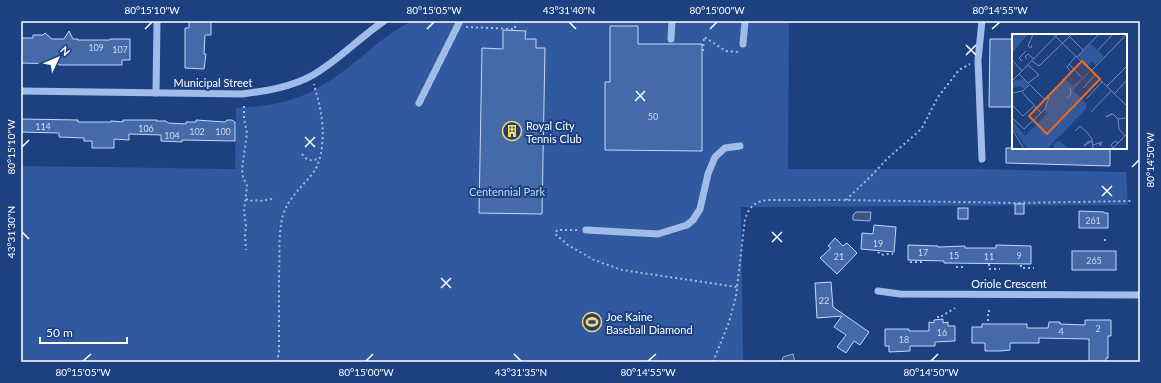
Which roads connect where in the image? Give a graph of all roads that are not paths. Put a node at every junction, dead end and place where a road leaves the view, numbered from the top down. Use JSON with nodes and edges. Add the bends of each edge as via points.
{"nodes":[{"id":1,"x":157,"y":21,"type":"edge"},
{"id":2,"x":383,"y":21,"type":"edge"},
{"id":3,"x":672,"y":21,"type":"edge"},
{"id":4,"x":745,"y":21,"type":"edge"},
{"id":5,"x":982,"y":21,"type":"edge"},
{"id":6,"x":459,"y":24,"type":"edge"},
{"id":7,"x":671,"y":39,"type":"dead end"},
{"id":8,"x":743,"y":48,"type":"road end"},
{"id":9,"x":21,"y":91,"type":"edge"},
{"id":10,"x":156,"y":93,"type":"junction"},
{"id":11,"x":419,"y":103,"type":"dead end"},
{"id":12,"x":740,"y":146,"type":"dead end"},
{"id":13,"x":982,"y":158,"type":"dead end"},
{"id":14,"x":586,"y":230,"type":"road end"},
{"id":15,"x":878,"y":291,"type":"dead end"},
{"id":16,"x":1140,"y":294,"type":"edge"}],
"edges":[{"from":1,"to":10,"type":"street"},
{"from":2,"to":10,"type":"street","name":"Municipal Street","via":[[344,53],[312,75],[294,83],[242,94]]},
{"from":3,"to":7,"type":"street"},
{"from":4,"to":8,"type":"street"},
{"from":5,"to":13,"type":"street","via":[[978,60]]},
{"from":6,"to":11,"type":"street"},
{"from":9,"to":10,"type":"street","name":"Municipal Street"},
{"from":12,"to":14,"type":"street","via":[[724,148],[715,157],[708,174],[700,209],[687,225],[658,234]]},
{"from":15,"to":16,"type":"street","name":"Oriole Crescent","via":[[900,294]]}]}
